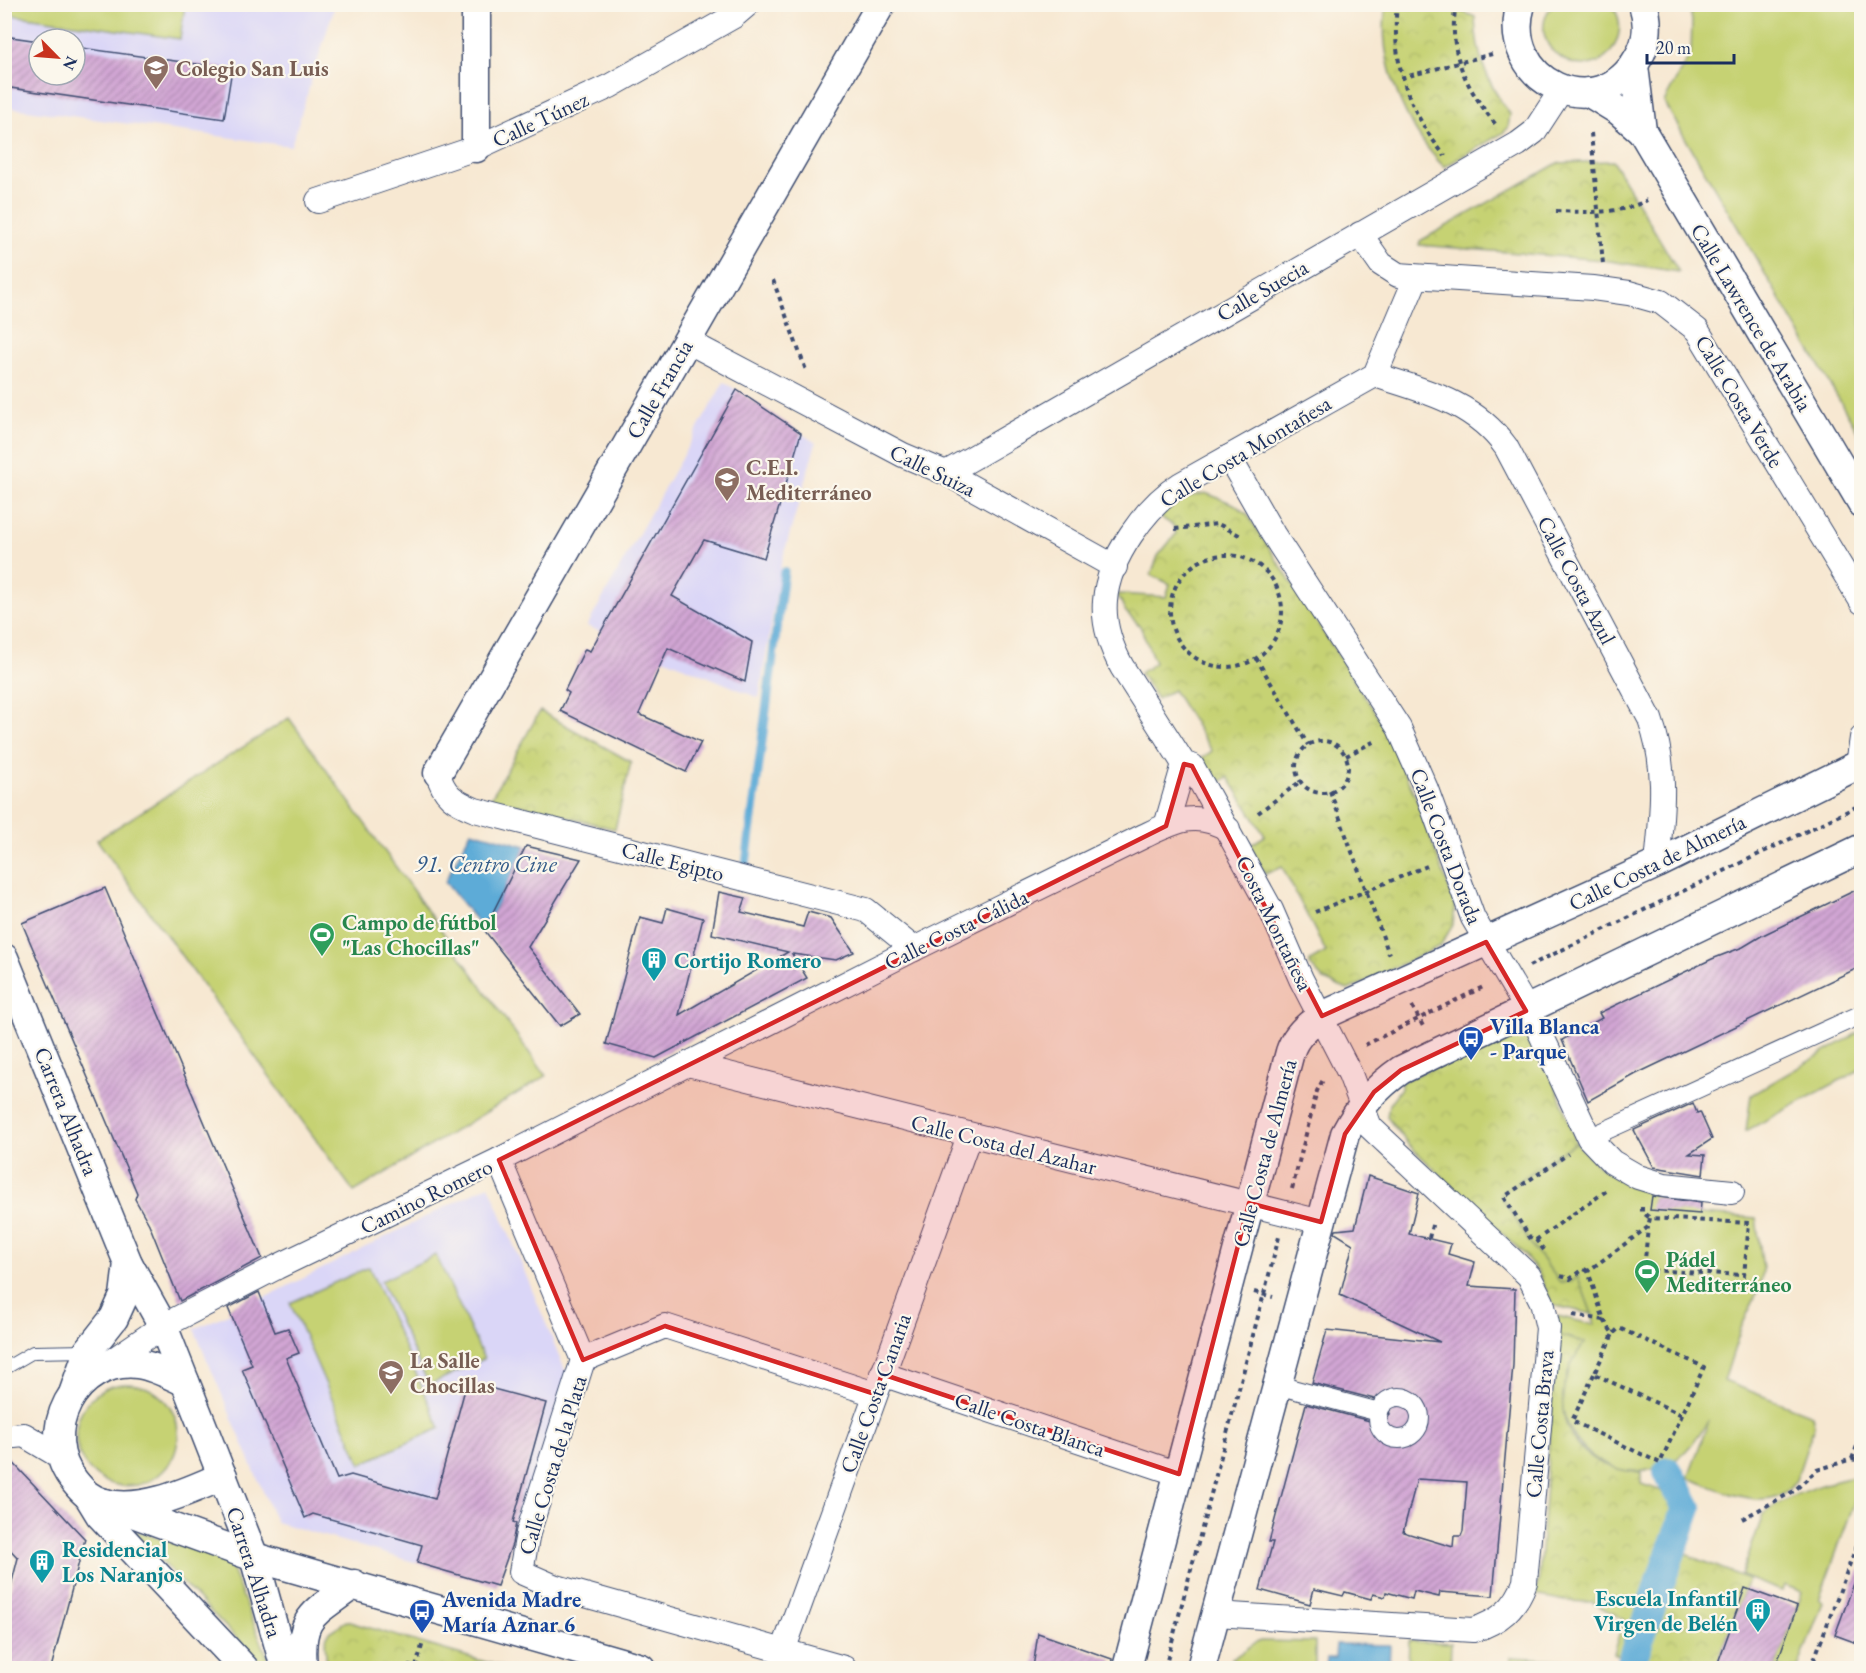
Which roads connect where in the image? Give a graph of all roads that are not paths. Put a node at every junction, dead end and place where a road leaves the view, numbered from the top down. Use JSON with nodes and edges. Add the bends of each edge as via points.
{"nodes":[{"id":1,"x":476,"y":4,"type":"edge"},
{"id":2,"x":748,"y":4,"type":"edge"},
{"id":3,"x":881,"y":4,"type":"edge"},
{"id":4,"x":1495,"y":4,"type":"edge"},
{"id":5,"x":1521,"y":4,"type":"edge"},
{"id":6,"x":1643,"y":4,"type":"edge"},
{"id":7,"x":1516,"y":33,"type":"junction"},
{"id":8,"x":1634,"y":66,"type":"junction"},
{"id":9,"x":1575,"y":91,"type":"junction"},
{"id":10,"x":1642,"y":131,"type":"junction"},
{"id":11,"x":476,"y":148,"type":"junction"},
{"id":12,"x":318,"y":201,"type":"dead end"},
{"id":13,"x":1360,"y":234,"type":"junction"},
{"id":14,"x":1416,"y":278,"type":"junction"},
{"id":15,"x":687,"y":341,"type":"junction"},
{"id":16,"x":1375,"y":375,"type":"junction"},
{"id":17,"x":1229,"y":457,"type":"junction"},
{"id":18,"x":946,"y":473,"type":"junction"},
{"id":19,"x":1862,"y":503,"type":"edge"},
{"id":20,"x":1115,"y":567,"type":"junction"},
{"id":21,"x":1862,"y":602,"type":"edge"},
{"id":22,"x":1860,"y":755,"type":"edge"},
{"id":23,"x":1184,"y":764,"type":"junction"},
{"id":24,"x":438,"y":773,"type":"joint"},
{"id":25,"x":1166,"y":826,"type":"junction"},
{"id":26,"x":1228,"y":829,"type":"junction"},
{"id":27,"x":1862,"y":848,"type":"edge"},
{"id":28,"x":1657,"y":864,"type":"junction"},
{"id":29,"x":1486,"y":942,"type":"junction"},
{"id":30,"x":914,"y":949,"type":"junction"},
{"id":31,"x":4,"y":958,"type":"edge"},
{"id":32,"x":1526,"y":1011,"type":"junction"},
{"id":33,"x":1862,"y":1014,"type":"edge"},
{"id":34,"x":1322,"y":1016,"type":"junction"},
{"id":35,"x":688,"y":1064,"type":"junction"},
{"id":36,"x":1361,"y":1106,"type":"junction"},
{"id":37,"x":969,"y":1136,"type":"junction"},
{"id":38,"x":1583,"y":1143,"type":"junction"},
{"id":39,"x":500,"y":1160,"type":"junction"},
{"id":40,"x":1731,"y":1192,"type":"dead end"},
{"id":41,"x":1249,"y":1203,"type":"junction"},
{"id":42,"x":1321,"y":1222,"type":"junction"},
{"id":43,"x":128,"y":1263,"type":"junction"},
{"id":44,"x":163,"y":1326,"type":"junction"},
{"id":45,"x":584,"y":1360,"type":"junction"},
{"id":46,"x":4,"y":1369,"type":"edge"},
{"id":47,"x":84,"y":1372,"type":"junction"},
{"id":48,"x":185,"y":1382,"type":"junction"},
{"id":49,"x":879,"y":1384,"type":"junction"},
{"id":50,"x":1277,"y":1385,"type":"junction"},
{"id":51,"x":1379,"y":1412,"type":"dead end"},
{"id":52,"x":4,"y":1437,"type":"edge"},
{"id":53,"x":61,"y":1457,"type":"junction"},
{"id":54,"x":1179,"y":1474,"type":"junction"},
{"id":55,"x":223,"y":1476,"type":"junction"},
{"id":56,"x":97,"y":1500,"type":"junction"},
{"id":57,"x":254,"y":1557,"type":"junction"},
{"id":58,"x":354,"y":1584,"type":"junction"},
{"id":59,"x":1216,"y":1614,"type":"junction"},
{"id":60,"x":783,"y":1651,"type":"junction"},
{"id":61,"x":1190,"y":1661,"type":"edge"},
{"id":62,"x":244,"y":1668,"type":"edge"},
{"id":63,"x":285,"y":1668,"type":"edge"},
{"id":64,"x":303,"y":1668,"type":"edge"},
{"id":65,"x":642,"y":1668,"type":"edge"},
{"id":66,"x":844,"y":1668,"type":"edge"},
{"id":67,"x":1126,"y":1668,"type":"edge"}],
"edges":[{"from":1,"to":11,"type":"street"},
{"from":2,"to":11,"type":"street","name":"Calle Túnez","via":[[734,16],[610,86]]},
{"from":3,"to":15,"type":"street","name":"Calle Francia"},
{"from":4,"to":7,"type":"street"},
{"from":5,"to":7,"type":"street"},
{"from":6,"to":8,"type":"street","via":[[1646,38]]},
{"from":7,"to":9,"type":"street","name":"Calle Lawrence de Arabia","via":[[1527,63],[1538,75]]},
{"from":8,"to":9,"type":"street","via":[[1610,86]]},
{"from":8,"to":10,"type":"street","name":"Calle Lawrence de Arabia"},
{"from":9,"to":10,"type":"street","name":"Calle Lawrence de Arabia","via":[[1619,111]]},
{"from":9,"to":13,"type":"street","name":"Calle Suecia","via":[[1518,144]]},
{"from":10,"to":19,"type":"street","name":"Calle Lawrence de Arabia"},
{"from":11,"to":12,"type":"street","name":"Calle Túnez"},
{"from":13,"to":14,"type":"street","name":"Calle Costa Verde","via":[[1381,264],[1398,275]]},
{"from":13,"to":18,"type":"street","name":"Calle Suecia"},
{"from":14,"to":16,"type":"street"},
{"from":14,"to":21,"type":"street","name":"Calle Costa Verde","via":[[1593,288],[1646,297],[1679,314],[1697,330]]},
{"from":15,"to":18,"type":"street","name":"Calle Suiza","via":[[903,455]]},
{"from":15,"to":24,"type":"street","name":"Calle Francia"},
{"from":16,"to":17,"type":"street","name":"Calle Costa Montañesa"},
{"from":16,"to":28,"type":"street","name":"Calle Costa Azul","via":[[1461,404],[1487,423],[1506,447],[1650,719],[1664,782]]},
{"from":17,"to":20,"type":"street","name":"Calle Costa Montañesa","via":[[1153,504]]},
{"from":17,"to":29,"type":"street","name":"Calle Costa Dorada","via":[[1273,534],[1404,738],[1473,918]]},
{"from":18,"to":20,"type":"street","name":"Calle Suiza"},
{"from":20,"to":23,"type":"street","name":"Calle Costa Montañesa","via":[[1105,601],[1115,655]]},
{"from":22,"to":28,"type":"street","name":"Calle Costa de Almería"},
{"from":23,"to":25,"type":"street"},
{"from":23,"to":26,"type":"street","name":"Calle Costa Montañesa","via":[[1192,766]]},
{"from":24,"to":30,"type":"street","name":"Calle Egipto","via":[[441,787],[449,797],[475,810],[866,910]]},
{"from":25,"to":26,"type":"street","name":"Calle Costa Cálida","via":[[1202,818]]},
{"from":25,"to":30,"type":"street","name":"Calle Costa Cálida"},
{"from":26,"to":34,"type":"street","name":"Costa Montañesa"},
{"from":27,"to":32,"type":"street"},
{"from":28,"to":29,"type":"street","name":"Calle Costa de Almería"},
{"from":29,"to":32,"type":"street","name":"Calle Costa Dorada"},
{"from":29,"to":34,"type":"street","name":"Calle Costa de Almería"},
{"from":30,"to":35,"type":"street","name":"Calle Costa Cálida"},
{"from":31,"to":43,"type":"street","name":"Carrera Alhadra"},
{"from":32,"to":36,"type":"street","via":[[1401,1070]]},
{"from":32,"to":38,"type":"street","name":"Calle Costa Dorada","via":[[1538,1028]]},
{"from":33,"to":38,"type":"street"},
{"from":34,"to":36,"type":"street","name":"Calle Costa Brava"},
{"from":34,"to":41,"type":"street","name":"Calle Costa de Almería","via":[[1309,1023],[1293,1043]]},
{"from":35,"to":37,"type":"street","name":"Calle Costa del Azahar"},
{"from":35,"to":39,"type":"street","name":"Camino Romero"},
{"from":36,"to":42,"type":"street","via":[[1346,1134]]},
{"from":36,"to":59,"type":"street","name":"Calle Costa Brava","via":[[1370,1126],[1528,1276],[1542,1302],[1548,1329],[1526,1582],[1507,1613],[1473,1630]]},
{"from":37,"to":41,"type":"street","name":"Calle Costa del Azahar"},
{"from":37,"to":49,"type":"street","name":"Calle Costa Canaria"},
{"from":38,"to":40,"type":"street","name":"Calle Costa Dorada","via":[[1638,1177],[1664,1185]]},
{"from":39,"to":44,"type":"street","name":"Camino Romero"},
{"from":39,"to":45,"type":"street","name":"Calle Costa de la Plata"},
{"from":41,"to":42,"type":"street","name":"Calle Costa del Azahar"},
{"from":41,"to":54,"type":"street","name":"Calle Costa de Almería"},
{"from":42,"to":50,"type":"street"},
{"from":43,"to":44,"type":"street","name":"Carrera Alhadra"},
{"from":43,"to":47,"type":"street","name":"Carrera Alhadra","via":[[124,1296]]},
{"from":44,"to":47,"type":"street","name":"Camino Romero"},
{"from":44,"to":48,"type":"street","name":"Carrera Alhadra"},
{"from":45,"to":49,"type":"street","name":"Calle Costa Blanca","via":[[665,1326]]},
{"from":45,"to":60,"type":"street","name":"Calle Costa de la Plata","via":[[528,1533],[521,1572],[553,1586]]},
{"from":46,"to":47,"type":"lane","via":[[33,1352]]},
{"from":47,"to":48,"type":"street","via":[[137,1364]]},
{"from":47,"to":53,"type":"street","name":"Carrera Alhadra","via":[[59,1422]]},
{"from":48,"to":55,"type":"street","name":"Carrera Alhadra"},
{"from":49,"to":54,"type":"street","name":"Calle Costa Blanca"},
{"from":49,"to":60,"type":"street","name":"Calle Costa Canaria"},
{"from":50,"to":51,"type":"street"},
{"from":50,"to":59,"type":"street"},
{"from":52,"to":53,"type":"street","via":[[24,1435]]},
{"from":53,"to":56,"type":"street","name":"Carrera Alhadra","via":[[70,1476]]},
{"from":54,"to":67,"type":"street","name":"Calle Costa de Almería"},
{"from":55,"to":56,"type":"street","name":"Carrera Alhadra","via":[[162,1499],[121,1504]]},
{"from":55,"to":57,"type":"street","name":"Carrera Alhadra"},
{"from":56,"to":57,"type":"street"},
{"from":56,"to":62,"type":"street","name":"Carrera Alhadra","via":[[100,1515]]},
{"from":57,"to":58,"type":"street"},
{"from":57,"to":63,"type":"street","name":"Carrera Alhadra"},
{"from":58,"to":64,"type":"street","name":"Carrera Alhadra","via":[[316,1611],[306,1625]]},
{"from":58,"to":65,"type":"street"},
{"from":59,"to":61,"type":"street"},
{"from":60,"to":66,"type":"street"}]}
